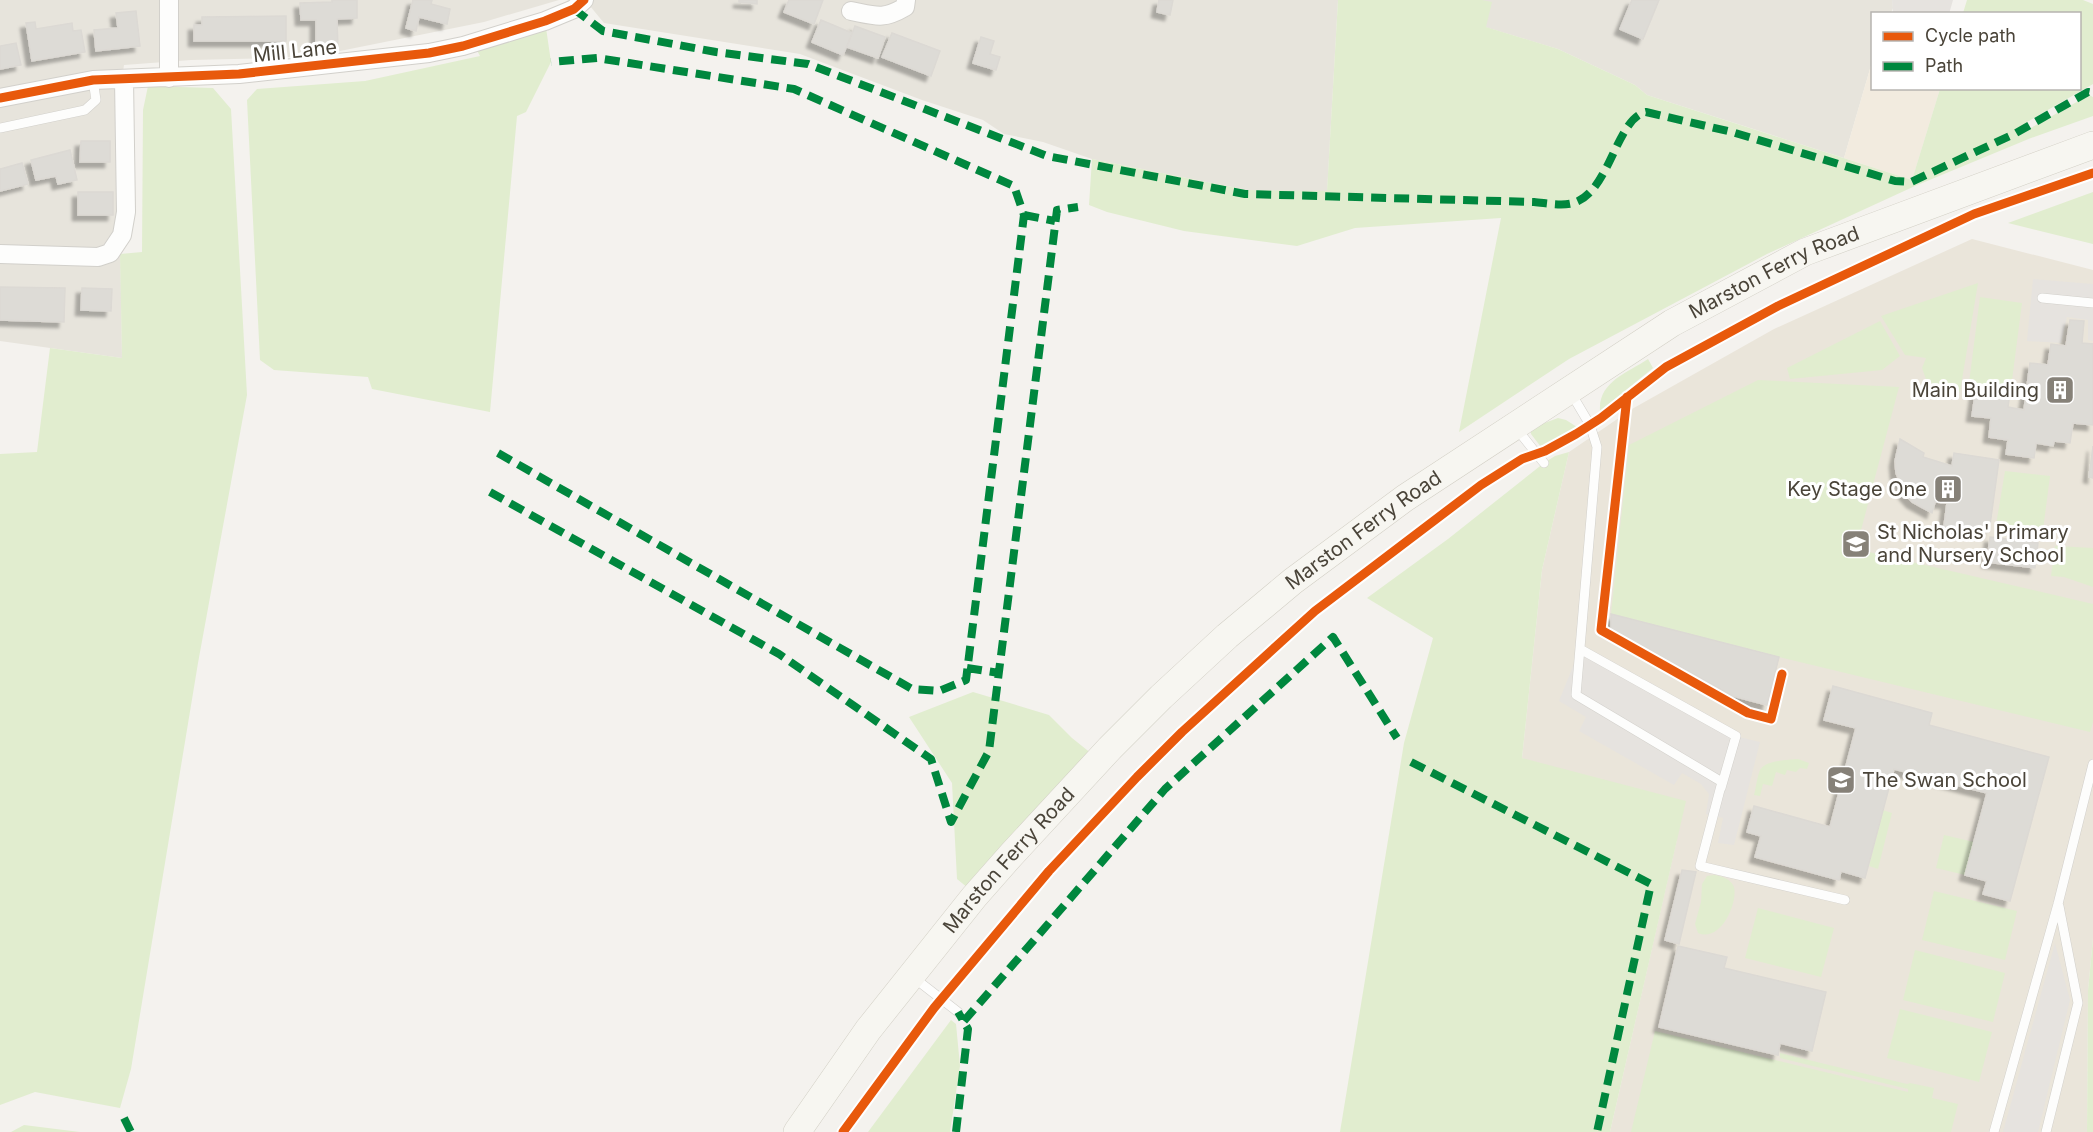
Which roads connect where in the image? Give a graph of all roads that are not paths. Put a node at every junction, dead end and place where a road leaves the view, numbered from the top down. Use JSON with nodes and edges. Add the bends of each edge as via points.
{"nodes":[{"id":1,"x":169,"y":0,"type":"edge"},
{"id":2,"x":584,"y":0,"type":"edge"},
{"id":3,"x":906,"y":0,"type":"edge"},
{"id":4,"x":851,"y":11,"type":"dead end"},
{"id":5,"x":124,"y":78,"type":"junction"},
{"id":6,"x":169,"y":78,"type":"junction"},
{"id":7,"x":93,"y":81,"type":"junction"},
{"id":8,"x":0,"y":98,"type":"edge"},
{"id":9,"x":0,"y":128,"type":"edge"},
{"id":10,"x":2093,"y":145,"type":"edge"},
{"id":11,"x":0,"y":254,"type":"edge"},
{"id":12,"x":2042,"y":298,"type":"dead end"},
{"id":13,"x":2093,"y":303,"type":"edge"},
{"id":14,"x":1569,"y":391,"type":"junction"},
{"id":15,"x":1515,"y":426,"type":"junction"},
{"id":16,"x":1544,"y":463,"type":"dead end"},
{"id":17,"x":1580,"y":649,"type":"junction"},
{"id":18,"x":2093,"y":764,"type":"edge"},
{"id":19,"x":1719,"y":796,"type":"junction"},
{"id":20,"x":1845,"y":900,"type":"dead end"},
{"id":21,"x":2058,"y":904,"type":"junction"},
{"id":22,"x":911,"y":975,"type":"junction"},
{"id":23,"x":957,"y":1012,"type":"dead end"},
{"id":24,"x":797,"y":1132,"type":"edge"},
{"id":25,"x":1994,"y":1132,"type":"edge"},
{"id":26,"x":2046,"y":1132,"type":"edge"}],
"edges":[{"from":1,"to":6,"type":"street"},
{"from":2,"to":6,"type":"street","name":"Mill Lane","via":[[574,9],[544,21],[429,53],[300,69]]},
{"from":3,"to":4,"type":"street","via":[[905,7],[890,16]]},
{"from":5,"to":6,"type":"street","name":"Mill Lane"},
{"from":5,"to":7,"type":"street","name":"Mill Lane"},
{"from":5,"to":11,"type":"street","via":[[126,212],[122,235],[110,253]]},
{"from":7,"to":8,"type":"street","name":"Mill Lane"},
{"from":7,"to":9,"type":"lane","via":[[96,100],[85,110]]},
{"from":10,"to":14,"type":"main road","name":"Marston Ferry Road","via":[[1805,252],[1672,323]]},
{"from":12,"to":13,"type":"lane"},
{"from":14,"to":15,"type":"main road","name":"Marston Ferry Road"},
{"from":14,"to":17,"type":"lane","via":[[1590,425],[1597,447]]},
{"from":15,"to":16,"type":"lane"},
{"from":15,"to":22,"type":"main road","name":"Marston Ferry Road","via":[[1396,505],[1293,581],[1227,636],[1073,787],[974,897]]},
{"from":17,"to":19,"type":"lane","via":[[1576,695],[1722,782]]},
{"from":17,"to":19,"type":"lane","via":[[1736,736]]},
{"from":18,"to":21,"type":"lane"},
{"from":19,"to":20,"type":"lane","via":[[1700,866]]},
{"from":21,"to":25,"type":"lane"},
{"from":21,"to":26,"type":"lane","via":[[2078,1003]]},
{"from":22,"to":23,"type":"lane"},
{"from":22,"to":24,"type":"main road","name":"Marston Ferry Road"}]}
